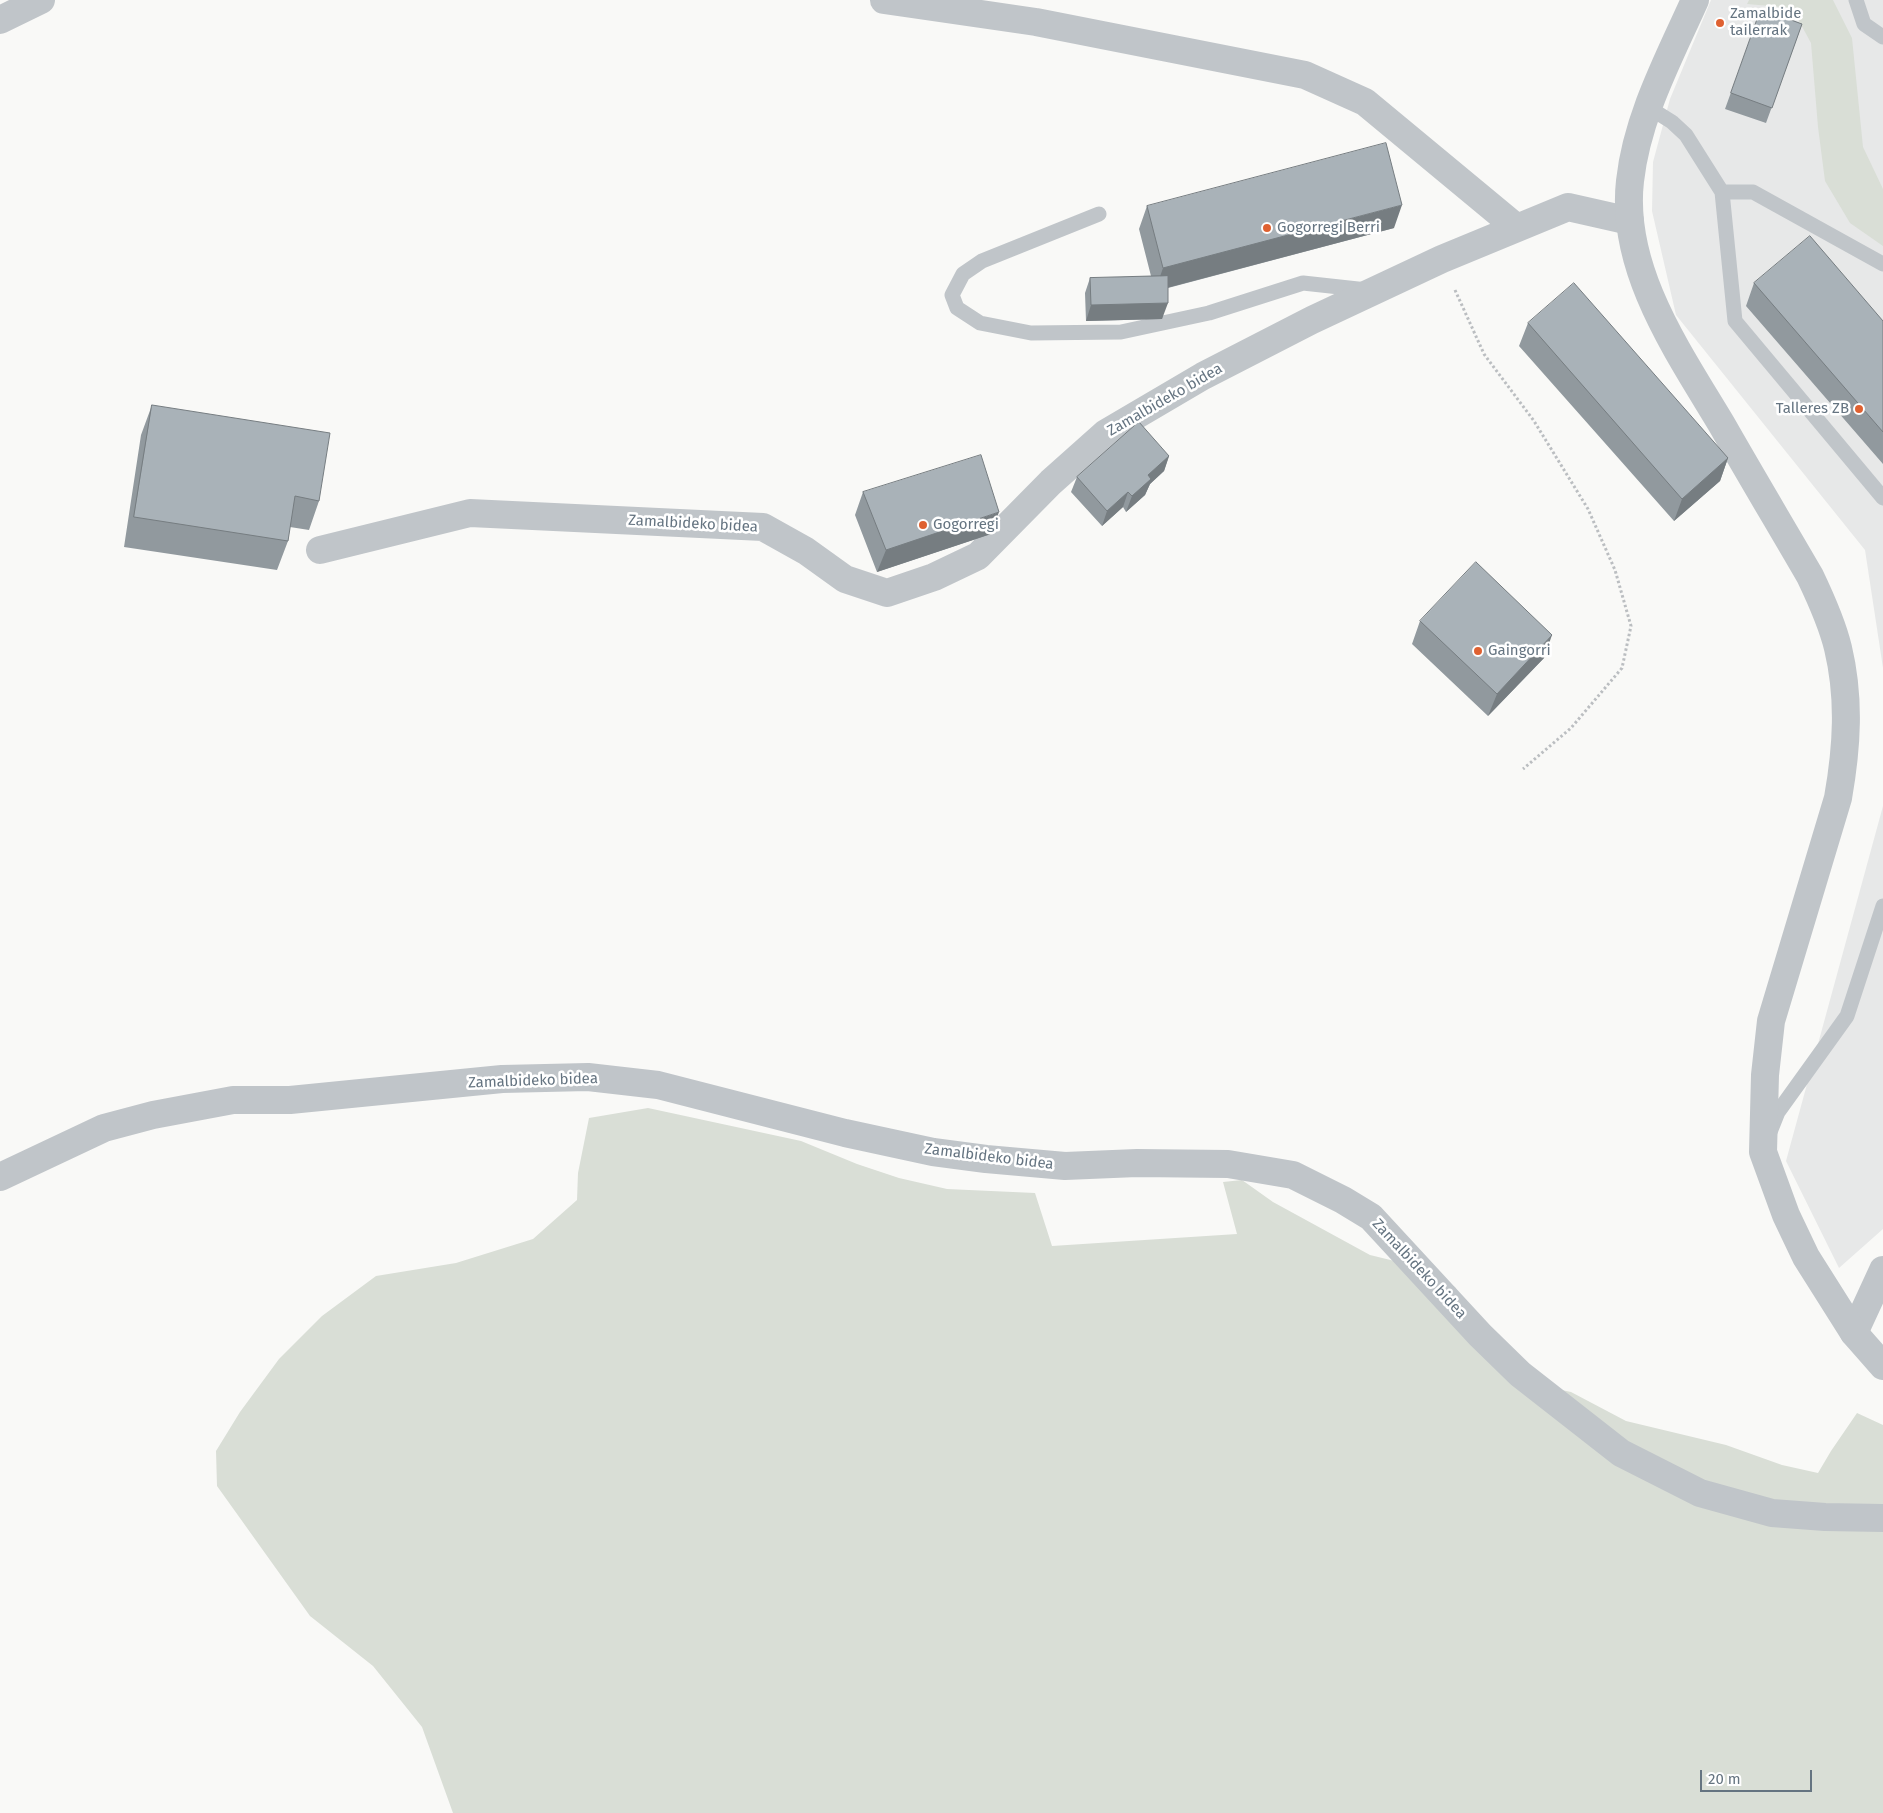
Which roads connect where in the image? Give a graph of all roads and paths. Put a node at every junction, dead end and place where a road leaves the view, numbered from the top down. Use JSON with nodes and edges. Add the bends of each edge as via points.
{"nodes":[{"id":1,"x":41,"y":0,"type":"edge"},
{"id":2,"x":884,"y":0,"type":"edge"},
{"id":3,"x":1695,"y":0,"type":"edge"},
{"id":4,"x":1856,"y":0,"type":"edge"},
{"id":5,"x":0,"y":20,"type":"edge"},
{"id":6,"x":1883,"y":38,"type":"edge"},
{"id":7,"x":1648,"y":107,"type":"junction"},
{"id":8,"x":1722,"y":192,"type":"junction"},
{"id":9,"x":1099,"y":214,"type":"dead end"},
{"id":10,"x":1630,"y":221,"type":"junction"},
{"id":11,"x":1517,"y":228,"type":"junction"},
{"id":12,"x":1442,"y":260,"type":"junction"},
{"id":13,"x":1883,"y":264,"type":"edge"},
{"id":14,"x":1374,"y":291,"type":"junction"},
{"id":15,"x":1883,"y":498,"type":"edge"},
{"id":16,"x":320,"y":550,"type":"dead end"},
{"id":17,"x":1523,"y":770,"type":"dead end"},
{"id":18,"x":1883,"y":906,"type":"edge"},
{"id":19,"x":1763,"y":1152,"type":"junction"},
{"id":20,"x":0,"y":1177,"type":"edge"},
{"id":21,"x":1883,"y":1270,"type":"edge"},
{"id":22,"x":1854,"y":1333,"type":"junction"},
{"id":23,"x":1883,"y":1366,"type":"edge"},
{"id":24,"x":1883,"y":1518,"type":"edge"}],
"edges":[{"from":1,"to":5,"type":"street"},
{"from":2,"to":11,"type":"street","via":[[1036,22],[1305,75],[1365,102]]},
{"from":3,"to":7,"type":"street"},
{"from":4,"to":6,"type":"lane","via":[[1864,24]]},
{"from":7,"to":8,"type":"lane","via":[[1686,135]]},
{"from":7,"to":10,"type":"street","via":[[1636,144],[1630,183]]},
{"from":8,"to":13,"type":"lane","via":[[1752,192]]},
{"from":8,"to":15,"type":"lane","via":[[1736,321]]},
{"from":9,"to":14,"type":"lane","via":[[982,261],[963,274],[952,295],[957,308],[980,323],[1031,333],[1121,332],[1209,313],[1303,284]]},
{"from":10,"to":11,"type":"street","name":"Zamalbideko bidea","via":[[1568,207]]},
{"from":10,"to":19,"type":"street","via":[[1636,252],[1656,311],[1810,576],[1826,610],[1838,647],[1844,684],[1845,760],[1838,798],[1771,1020],[1765,1075]]},
{"from":11,"to":12,"type":"street","name":"Zamalbideko bidea"},
{"from":12,"to":14,"type":"street","name":"Zamalbideko bidea"},
{"from":12,"to":17,"type":"path","via":[[1484,354],[1534,421],[1588,509],[1615,570],[1631,626],[1622,668],[1571,728]]},
{"from":14,"to":16,"type":"street","name":"Zamalbideko bidea","via":[[1203,376],[1106,433],[1050,482],[978,556],[934,577],[887,593],[844,580],[806,551],[763,527],[470,512]]},
{"from":18,"to":19,"type":"lane","via":[[1847,1016],[1778,1112]]},
{"from":19,"to":22,"type":"street","via":[[1786,1215],[1806,1257]]},
{"from":20,"to":24,"type":"street","name":"Zamalbideko bidea","via":[[104,1128],[233,1100],[290,1100],[502,1079],[588,1077],[658,1085],[933,1152],[1065,1166],[1228,1164],[1293,1175],[1371,1217],[1520,1374],[1621,1453],[1700,1493],[1772,1513]]},
{"from":21,"to":22,"type":"street"},
{"from":22,"to":23,"type":"street"}]}
